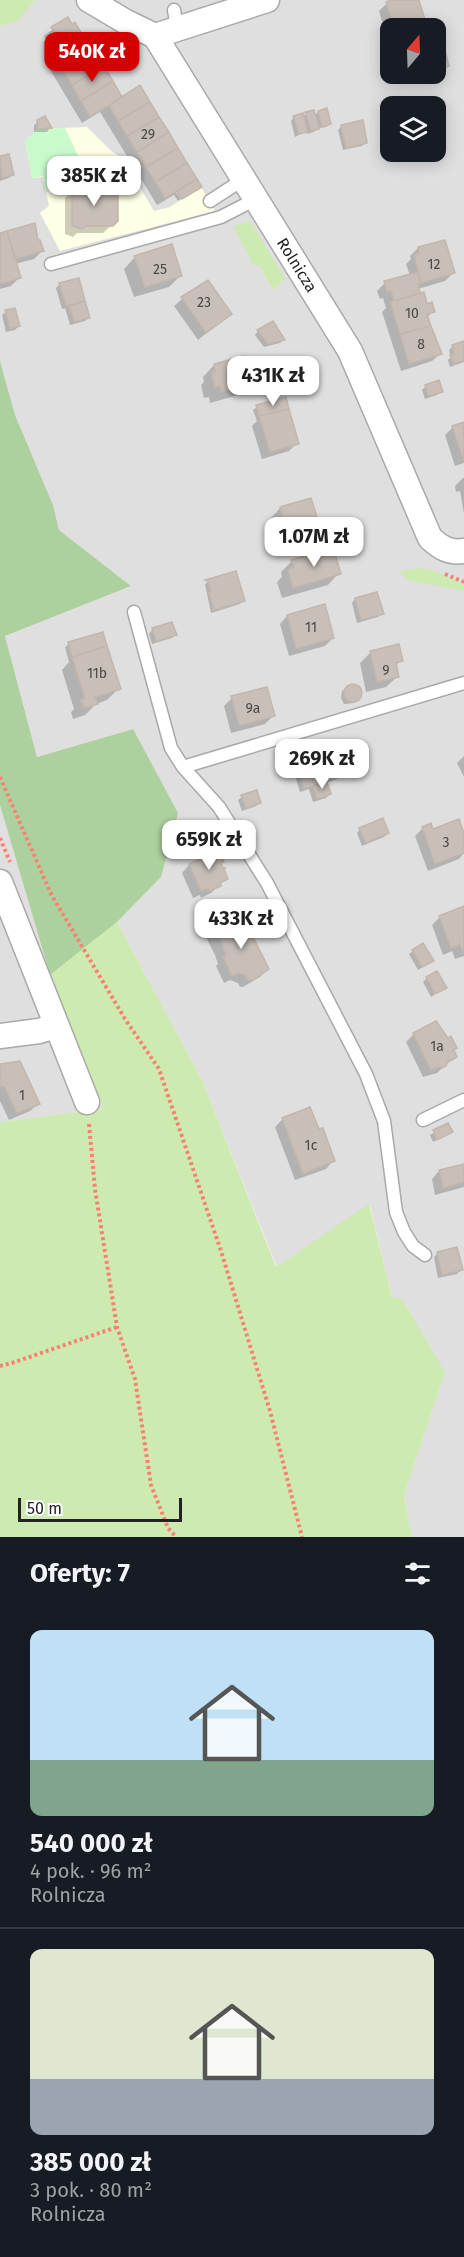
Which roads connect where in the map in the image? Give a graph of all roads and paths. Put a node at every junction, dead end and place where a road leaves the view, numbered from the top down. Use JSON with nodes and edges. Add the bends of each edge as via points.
{"nodes":[{"id":1,"x":89,"y":0,"type":"edge"},
{"id":2,"x":267,"y":0,"type":"edge"},
{"id":3,"x":169,"y":25,"type":"junction"},
{"id":4,"x":250,"y":189,"type":"junction"},
{"id":5,"x":210,"y":201,"type":"dead end"},
{"id":6,"x":51,"y":264,"type":"dead end"},
{"id":7,"x":464,"y":551,"type":"edge"},
{"id":8,"x":134,"y":612,"type":"dead end"},
{"id":9,"x":464,"y":683,"type":"edge"},
{"id":10,"x":183,"y":767,"type":"junction"},
{"id":11,"x":0,"y":777,"type":"edge"},
{"id":12,"x":0,"y":882,"type":"edge"},
{"id":13,"x":56,"y":1026,"type":"junction"},
{"id":14,"x":0,"y":1036,"type":"edge"},
{"id":15,"x":464,"y":1100,"type":"edge"},
{"id":16,"x":87,"y":1102,"type":"joint"},
{"id":17,"x":423,"y":1120,"type":"dead end"},
{"id":18,"x":425,"y":1256,"type":"dead end"},
{"id":19,"x":117,"y":1327,"type":"junction"},
{"id":20,"x":0,"y":1365,"type":"edge"},
{"id":21,"x":176,"y":1537,"type":"edge"},
{"id":22,"x":302,"y":1537,"type":"edge"}],
"edges":[{"from":1,"to":3,"type":"street","via":[[101,9]]},
{"from":2,"to":3,"type":"street"},
{"from":3,"to":4,"type":"street","name":"Rolnicza"},
{"from":4,"to":5,"type":"lane"},
{"from":4,"to":6,"type":"lane","via":[[221,217]]},
{"from":4,"to":7,"type":"street","name":"Rolnicza","via":[[350,351],[430,538],[444,549]]},
{"from":8,"to":10,"type":"lane","via":[[171,748]]},
{"from":9,"to":10,"type":"lane"},
{"from":10,"to":18,"type":"lane","via":[[219,807],[267,883],[366,1074],[384,1121],[396,1212],[413,1246]]},
{"from":11,"to":22,"type":"path","via":[[51,894],[159,1069],[270,1411]]},
{"from":12,"to":13,"type":"street"},
{"from":13,"to":14,"type":"street"},
{"from":13,"to":16,"type":"street"},
{"from":15,"to":17,"type":"lane"},
{"from":16,"to":19,"type":"path","via":[[94,1189]]},
{"from":19,"to":20,"type":"path"},
{"from":19,"to":21,"type":"path","via":[[135,1379],[151,1485],[168,1528]]}]}
